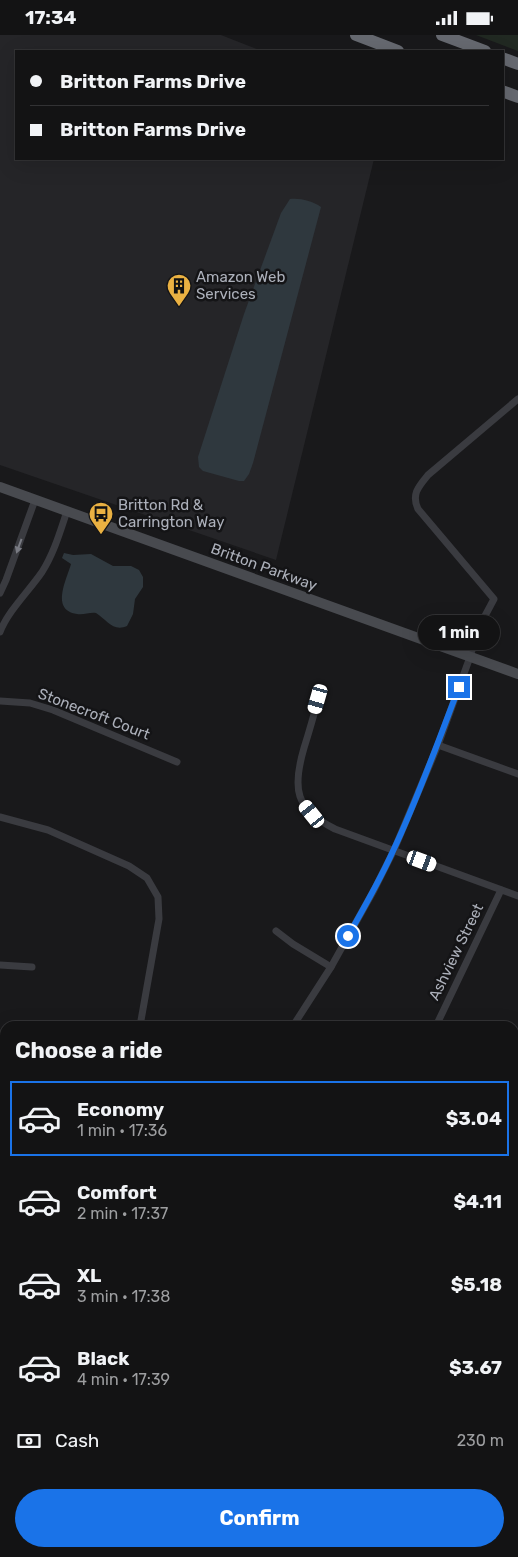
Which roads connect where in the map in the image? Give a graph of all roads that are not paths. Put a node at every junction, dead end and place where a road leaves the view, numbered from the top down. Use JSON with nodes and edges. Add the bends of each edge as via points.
{"nodes":[{"id":1,"x":356,"y":35,"type":"edge"},
{"id":2,"x":442,"y":35,"type":"edge"},
{"id":3,"x":395,"y":50,"type":"edge"},
{"id":4,"x":482,"y":50,"type":"edge"},
{"id":5,"x":504,"y":59,"type":"edge"},
{"id":6,"x":518,"y":64,"type":"edge"},
{"id":7,"x":504,"y":92,"type":"edge"},
{"id":8,"x":518,"y":97,"type":"edge"},
{"id":9,"x":518,"y":399,"type":"edge"},
{"id":10,"x":0,"y":487,"type":"edge"},
{"id":11,"x":35,"y":500,"type":"junction"},
{"id":12,"x":67,"y":511,"type":"junction"},
{"id":13,"x":0,"y":593,"type":"edge"},
{"id":14,"x":0,"y":632,"type":"edge"},
{"id":15,"x":470,"y":657,"type":"junction"},
{"id":16,"x":518,"y":674,"type":"edge"},
{"id":17,"x":318,"y":699,"type":"dead end"},
{"id":18,"x":0,"y":701,"type":"edge"},
{"id":19,"x":438,"y":745,"type":"junction"},
{"id":20,"x":177,"y":762,"type":"dead end"},
{"id":21,"x":518,"y":774,"type":"edge"},
{"id":22,"x":0,"y":817,"type":"edge"},
{"id":23,"x":394,"y":850,"type":"junction"},
{"id":24,"x":502,"y":890,"type":"junction"},
{"id":25,"x":518,"y":896,"type":"edge"},
{"id":26,"x":276,"y":931,"type":"dead end"},
{"id":27,"x":0,"y":965,"type":"edge"},
{"id":28,"x":32,"y":967,"type":"dead end"},
{"id":29,"x":331,"y":967,"type":"junction"},
{"id":30,"x":141,"y":1021,"type":"edge"},
{"id":31,"x":296,"y":1021,"type":"edge"},
{"id":32,"x":438,"y":1021,"type":"edge"}],
"edges":[{"from":1,"to":3,"type":"highway"},
{"from":2,"to":4,"type":"highway"},
{"from":5,"to":6,"type":"highway"},
{"from":7,"to":8,"type":"highway"},
{"from":9,"to":15,"type":"street","via":[[428,475],[414,498],[418,509],[494,599],[479,627]]},
{"from":10,"to":11,"type":"main road","name":"Britton Parkway"},
{"from":11,"to":12,"type":"main road","name":"Britton Parkway"},
{"from":11,"to":13,"type":"street","one_way":true},
{"from":12,"to":14,"type":"street","via":[[51,556]]},
{"from":12,"to":15,"type":"main road","name":"Britton Parkway"},
{"from":15,"to":16,"type":"main road","name":"Britton Parkway"},
{"from":15,"to":19,"type":"street"},
{"from":17,"to":23,"type":"street","via":[[297,777],[302,803],[321,822]]},
{"from":18,"to":20,"type":"street","name":"Stonecroft Court","via":[[30,703],[53,710]]},
{"from":19,"to":21,"type":"street"},
{"from":19,"to":23,"type":"street"},
{"from":22,"to":30,"type":"street","via":[[48,830],[130,866],[147,879],[158,897],[159,919]]},
{"from":23,"to":24,"type":"street"},
{"from":23,"to":29,"type":"street"},
{"from":24,"to":25,"type":"street"},
{"from":24,"to":32,"type":"street","name":"Ashview Street"},
{"from":26,"to":29,"type":"street"},
{"from":27,"to":28,"type":"street"},
{"from":29,"to":31,"type":"street"}]}
